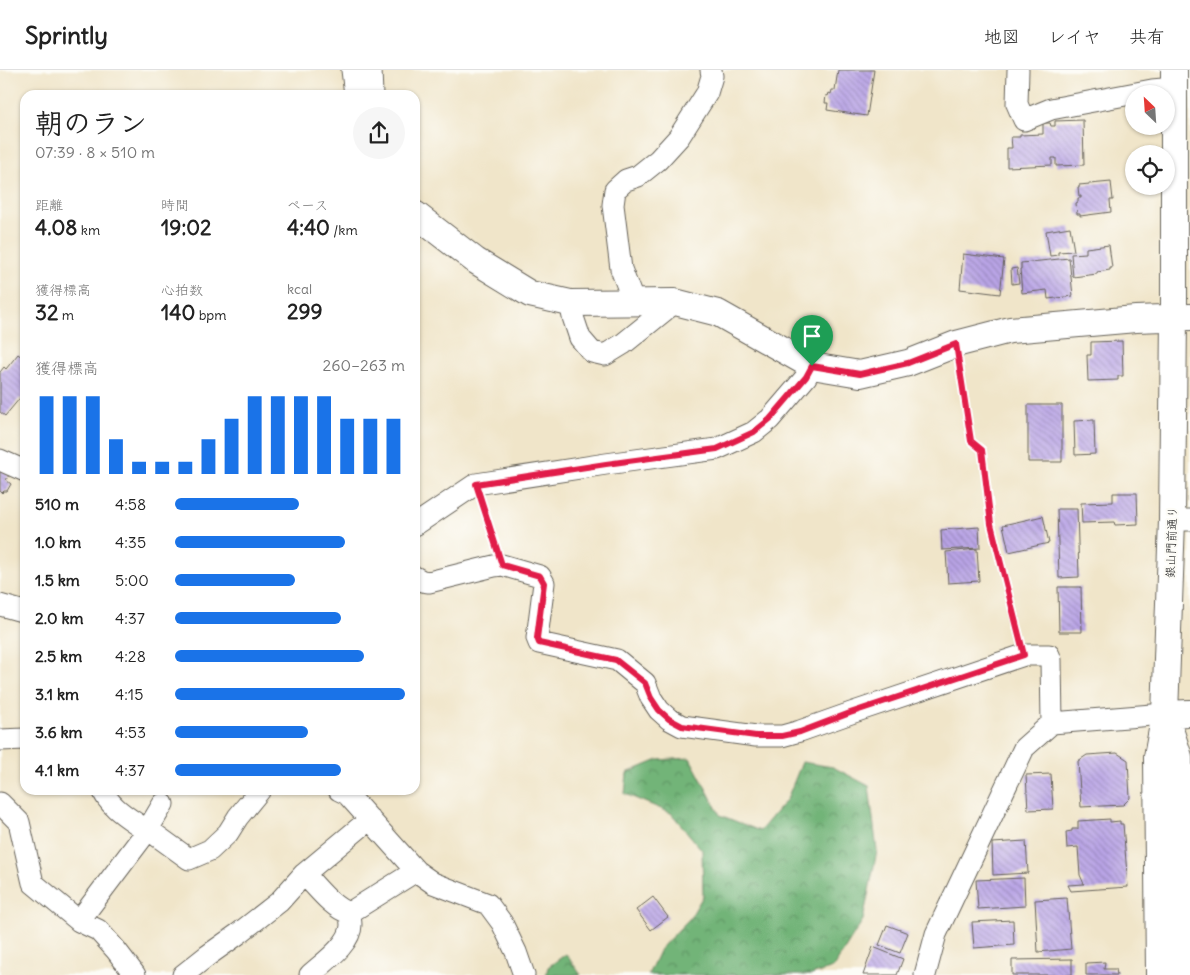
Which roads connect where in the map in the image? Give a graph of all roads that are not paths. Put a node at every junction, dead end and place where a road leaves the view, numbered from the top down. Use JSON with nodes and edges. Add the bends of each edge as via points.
{"nodes":[{"id":1,"x":352,"y":70,"type":"edge"},
{"id":2,"x":371,"y":70,"type":"edge"},
{"id":3,"x":711,"y":70,"type":"edge"},
{"id":4,"x":1018,"y":70,"type":"edge"},
{"id":5,"x":1174,"y":79,"type":"edge"},
{"id":6,"x":354,"y":90,"type":"edge"},
{"id":7,"x":372,"y":90,"type":"edge"},
{"id":8,"x":420,"y":218,"type":"edge"},
{"id":9,"x":675,"y":302,"type":"junction"},
{"id":10,"x":570,"y":303,"type":"junction"},
{"id":11,"x":634,"y":303,"type":"junction"},
{"id":12,"x":1182,"y":317,"type":"edge"},
{"id":13,"x":812,"y":366,"type":"junction"},
{"id":14,"x":0,"y":460,"type":"edge"},
{"id":15,"x":20,"y":469,"type":"edge"},
{"id":16,"x":1181,"y":520,"type":"edge"},
{"id":17,"x":420,"y":522,"type":"edge"},
{"id":18,"x":420,"y":580,"type":"edge"},
{"id":19,"x":0,"y":605,"type":"edge"},
{"id":20,"x":20,"y":611,"type":"edge"},
{"id":21,"x":1178,"y":713,"type":"edge"},
{"id":22,"x":1052,"y":723,"type":"junction"},
{"id":23,"x":20,"y":739,"type":"edge"},
{"id":24,"x":0,"y":740,"type":"edge"},
{"id":25,"x":106,"y":795,"type":"edge"},
{"id":26,"x":256,"y":795,"type":"edge"},
{"id":27,"x":348,"y":795,"type":"edge"},
{"id":28,"x":0,"y":803,"type":"edge"},
{"id":29,"x":163,"y":804,"type":"dead end"},
{"id":30,"x":370,"y":819,"type":"junction"},
{"id":31,"x":147,"y":831,"type":"junction"},
{"id":32,"x":416,"y":871,"type":"junction"},
{"id":33,"x":304,"y":874,"type":"junction"},
{"id":34,"x":349,"y":913,"type":"junction"},
{"id":35,"x":79,"y":921,"type":"junction"},
{"id":36,"x":136,"y":975,"type":"edge"},
{"id":37,"x":183,"y":975,"type":"edge"},
{"id":38,"x":310,"y":975,"type":"edge"},
{"id":39,"x":524,"y":975,"type":"edge"},
{"id":40,"x":925,"y":975,"type":"edge"},
{"id":41,"x":1159,"y":975,"type":"edge"},
{"id":42,"x":1183,"y":975,"type":"edge"}],
"edges":[{"from":1,"to":6,"type":"street"},
{"from":2,"to":7,"type":"street"},
{"from":3,"to":11,"type":"street","via":[[707,93],[679,137],[658,160],[615,190],[612,205],[621,269]]},
{"from":4,"to":5,"type":"street","via":[[1017,104],[1024,120],[1052,109],[1152,90]]},
{"from":5,"to":12,"type":"street","name":"銀山門前通り"},
{"from":8,"to":10,"type":"street","via":[[476,261],[530,294]]},
{"from":9,"to":10,"type":"street","via":[[605,355],[592,352],[580,338]]},
{"from":9,"to":11,"type":"street"},
{"from":9,"to":13,"type":"street","via":[[718,313]]},
{"from":10,"to":11,"type":"street"},
{"from":12,"to":13,"type":"street","via":[[1010,330],[956,344],[908,363],[860,374]]},
{"from":12,"to":16,"type":"street","name":"銀山門前通り"},
{"from":13,"to":17,"type":"street","via":[[770,419],[754,432],[717,449],[476,484]]},
{"from":14,"to":15,"type":"street"},
{"from":16,"to":21,"type":"street","name":"銀山門前通り"},
{"from":18,"to":22,"type":"street","via":[[429,582],[502,565],[540,576],[544,583],[539,643],[616,660],[645,683],[659,710],[682,726],[756,736],[782,736],[1024,655],[1049,655]]},
{"from":19,"to":20,"type":"street"},
{"from":21,"to":22,"type":"street"},
{"from":21,"to":41,"type":"street","name":"銀山門前通り","via":[[1157,757]]},
{"from":21,"to":42,"type":"street","name":"銀山門前通り"},
{"from":22,"to":40,"type":"street","via":[[1024,748],[936,934]]},
{"from":23,"to":24,"type":"street"},
{"from":25,"to":31,"type":"street","via":[[110,803]]},
{"from":26,"to":31,"type":"street","via":[[228,834],[210,850],[189,859]]},
{"from":27,"to":30,"type":"street"},
{"from":28,"to":35,"type":"street","via":[[18,822],[33,883]]},
{"from":29,"to":31,"type":"street"},
{"from":30,"to":32,"type":"street"},
{"from":30,"to":33,"type":"street"},
{"from":31,"to":35,"type":"street"},
{"from":32,"to":34,"type":"street"},
{"from":32,"to":39,"type":"street","via":[[433,883],[488,904],[502,923]]},
{"from":33,"to":34,"type":"street","via":[[335,905]]},
{"from":33,"to":37,"type":"street","via":[[279,902]]},
{"from":34,"to":38,"type":"street","via":[[351,926],[344,945]]},
{"from":35,"to":36,"type":"street","via":[[98,930]]}]}
